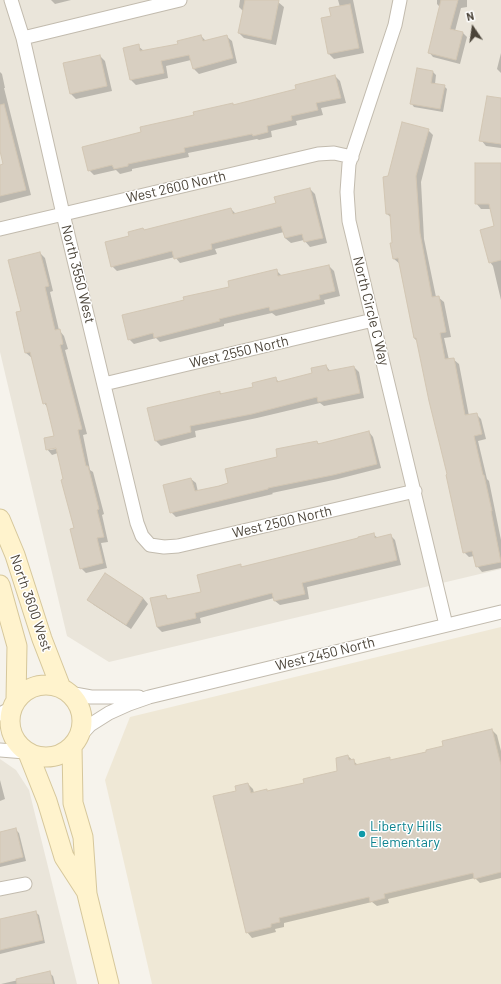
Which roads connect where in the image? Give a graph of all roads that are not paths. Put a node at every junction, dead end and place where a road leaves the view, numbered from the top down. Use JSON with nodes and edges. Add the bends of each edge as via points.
{"nodes":[{"id":1,"x":11,"y":0,"type":"edge"},
{"id":2,"x":180,"y":0,"type":"edge"},
{"id":3,"x":400,"y":0,"type":"edge"},
{"id":4,"x":23,"y":38,"type":"junction"},
{"id":5,"x":352,"y":157,"type":"junction"},
{"id":6,"x":63,"y":214,"type":"junction"},
{"id":7,"x":0,"y":229,"type":"edge"},
{"id":8,"x":373,"y":320,"type":"junction"},
{"id":9,"x":104,"y":384,"type":"junction"},
{"id":10,"x":414,"y":490,"type":"junction"},
{"id":11,"x":0,"y":519,"type":"edge"},
{"id":12,"x":150,"y":544,"type":"joint"},
{"id":13,"x":0,"y":585,"type":"edge"},
{"id":14,"x":501,"y":612,"type":"edge"},
{"id":15,"x":446,"y":624,"type":"junction"},
{"id":16,"x":65,"y":691,"type":"junction"},
{"id":17,"x":148,"y":697,"type":"junction"},
{"id":18,"x":9,"y":707,"type":"edge"},
{"id":19,"x":75,"y":742,"type":"junction"},
{"id":20,"x":0,"y":750,"type":"edge"},
{"id":21,"x":26,"y":753,"type":"junction"},
{"id":22,"x":25,"y":884,"type":"dead end"},
{"id":23,"x":0,"y":889,"type":"edge"},
{"id":24,"x":87,"y":894,"type":"junction"},
{"id":25,"x":109,"y":984,"type":"edge"}],
"edges":[{"from":1,"to":4,"type":"street","name":"North 3550 West"},
{"from":2,"to":4,"type":"street"},
{"from":3,"to":5,"type":"street","name":"North Circle C Way","via":[[395,25]]},
{"from":4,"to":6,"type":"street","name":"North 3550 West"},
{"from":5,"to":6,"type":"street","name":"West 2600 North","via":[[334,152],[318,154]]},
{"from":5,"to":8,"type":"street","name":"North Circle C Way","via":[[347,192],[349,221]]},
{"from":6,"to":7,"type":"street","name":"West 2600 North"},
{"from":6,"to":9,"type":"street","name":"North 3550 West"},
{"from":8,"to":9,"type":"street","name":"West 2550 North"},
{"from":8,"to":10,"type":"street","name":"North Circle C Way"},
{"from":9,"to":12,"type":"street","name":"North 3550 West","via":[[137,523],[142,536]]},
{"from":10,"to":12,"type":"street","name":"West 2500 North","via":[[178,546]]},
{"from":10,"to":15,"type":"street","name":"North Circle C Way"},
{"from":11,"to":16,"type":"street","name":"North 3600 West","via":[[15,555],[42,639]]},
{"from":13,"to":18,"type":"street","name":"North 3600 West","via":[[17,646]]},
{"from":14,"to":15,"type":"street","name":"West 2450 North"},
{"from":15,"to":17,"type":"street","name":"West 2450 North"},
{"from":16,"to":17,"type":"street","name":"West 2450 North","via":[[92,697]]},
{"from":16,"to":18,"type":"street","via":[[46,685],[32,687],[23,692]]},
{"from":16,"to":19,"type":"street","via":[[76,701],[82,719]]},
{"from":17,"to":19,"type":"street","name":"West 2450 North","via":[[109,713],[90,725]]},
{"from":18,"to":21,"type":"street","via":[[13,737]]},
{"from":19,"to":21,"type":"street","via":[[55,756],[45,757]]},
{"from":19,"to":24,"type":"street","via":[[73,803],[83,837]]},
{"from":20,"to":21,"type":"street"},
{"from":21,"to":24,"type":"street","via":[[47,801],[64,857]]},
{"from":22,"to":23,"type":"street"},
{"from":24,"to":25,"type":"street"}]}
